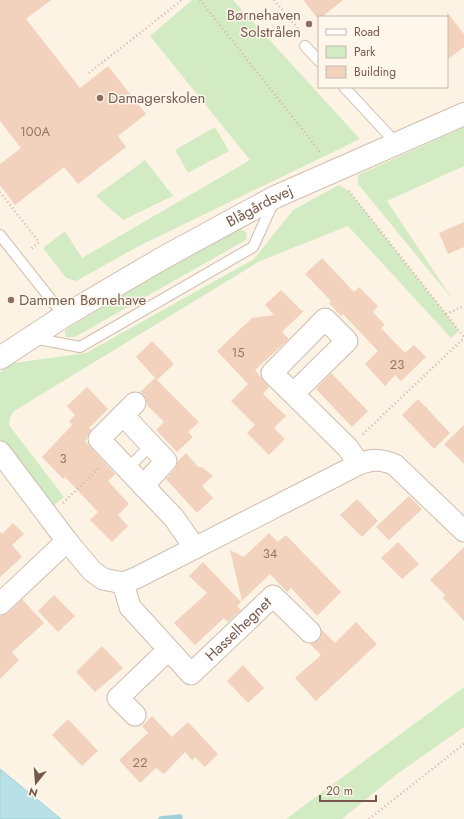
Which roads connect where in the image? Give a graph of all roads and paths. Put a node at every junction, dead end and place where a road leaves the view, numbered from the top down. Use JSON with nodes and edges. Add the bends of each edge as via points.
{"nodes":[{"id":1,"x":182,"y":0,"type":"edge"},
{"id":2,"x":200,"y":0,"type":"edge"},
{"id":3,"x":274,"y":0,"type":"edge"},
{"id":4,"x":178,"y":1,"type":"edge"},
{"id":5,"x":305,"y":46,"type":"joint"},
{"id":6,"x":318,"y":60,"type":"edge"},
{"id":7,"x":89,"y":73,"type":"dead end"},
{"id":8,"x":345,"y":88,"type":"edge"},
{"id":9,"x":464,"y":114,"type":"edge"},
{"id":10,"x":397,"y":144,"type":"junction"},
{"id":11,"x":321,"y":153,"type":"dead end"},
{"id":12,"x":349,"y":191,"type":"dead end"},
{"id":13,"x":0,"y":192,"type":"edge"},
{"id":14,"x":275,"y":197,"type":"junction"},
{"id":15,"x":0,"y":235,"type":"edge"},
{"id":16,"x":19,"y":259,"type":"junction"},
{"id":17,"x":464,"y":306,"type":"edge"},
{"id":18,"x":446,"y":314,"type":"junction"},
{"id":19,"x":64,"y":316,"type":"junction"},
{"id":20,"x":29,"y":337,"type":"junction"},
{"id":21,"x":464,"y":338,"type":"edge"},
{"id":22,"x":0,"y":358,"type":"edge"},
{"id":23,"x":293,"y":394,"type":"dead end"},
{"id":24,"x":0,"y":452,"type":"edge"},
{"id":25,"x":144,"y":452,"type":"dead end"},
{"id":26,"x":113,"y":454,"type":"junction"},
{"id":27,"x":353,"y":456,"type":"junction"},
{"id":28,"x":127,"y":469,"type":"junction"},
{"id":29,"x":143,"y":486,"type":"junction"},
{"id":30,"x":48,"y":516,"type":"junction"},
{"id":31,"x":464,"y":531,"type":"edge"},
{"id":32,"x":67,"y":541,"type":"junction"},
{"id":33,"x":195,"y":548,"type":"junction"},
{"id":34,"x":123,"y":583,"type":"junction"},
{"id":35,"x":1,"y":601,"type":"edge"},
{"id":36,"x":310,"y":632,"type":"dead end"},
{"id":37,"x":168,"y":650,"type":"junction"},
{"id":38,"x":135,"y":715,"type":"dead end"},
{"id":39,"x":464,"y":744,"type":"edge"},
{"id":40,"x":369,"y":819,"type":"edge"}],
"edges":[{"from":1,"to":4,"type":"path"},
{"from":2,"to":11,"type":"path"},
{"from":3,"to":5,"type":"path","via":[[306,38]]},
{"from":4,"to":7,"type":"path"},
{"from":5,"to":6,"type":"lane"},
{"from":8,"to":10,"type":"lane"},
{"from":9,"to":10,"type":"street","name":"Blågårdsvej"},
{"from":10,"to":14,"type":"street","name":"Blågårdsvej"},
{"from":12,"to":18,"type":"path"},
{"from":13,"to":16,"type":"path","via":[[39,242]]},
{"from":14,"to":19,"type":"street","name":"Blågårdsvej"},
{"from":14,"to":20,"type":"lane","via":[[253,247],[80,347]]},
{"from":15,"to":16,"type":"lane"},
{"from":16,"to":19,"type":"lane"},
{"from":17,"to":18,"type":"path"},
{"from":18,"to":21,"type":"path"},
{"from":19,"to":20,"type":"street","name":"Blågårdsvej"},
{"from":20,"to":22,"type":"street","name":"Blågårdsvej"},
{"from":21,"to":27,"type":"path"},
{"from":23,"to":27,"type":"street"},
{"from":24,"to":30,"type":"street"},
{"from":25,"to":28,"type":"lane"},
{"from":26,"to":28,"type":"street"},
{"from":26,"to":29,"type":"street","via":[[99,439],[129,409],[166,461]]},
{"from":26,"to":30,"type":"path"},
{"from":27,"to":31,"type":"street","via":[[385,460],[395,465]]},
{"from":27,"to":33,"type":"street"},
{"from":28,"to":29,"type":"street"},
{"from":29,"to":33,"type":"street","via":[[174,518]]},
{"from":30,"to":32,"type":"street"},
{"from":32,"to":34,"type":"street","via":[[92,572],[102,578]]},
{"from":32,"to":35,"type":"street"},
{"from":33,"to":34,"type":"street"},
{"from":34,"to":37,"type":"street","name":"Hasselhegnet","via":[[130,606]]},
{"from":36,"to":37,"type":"street","name":"Hasselhegnet","via":[[273,596],[191,674]]},
{"from":37,"to":38,"type":"street","via":[[118,698]]},
{"from":39,"to":40,"type":"path"}]}
